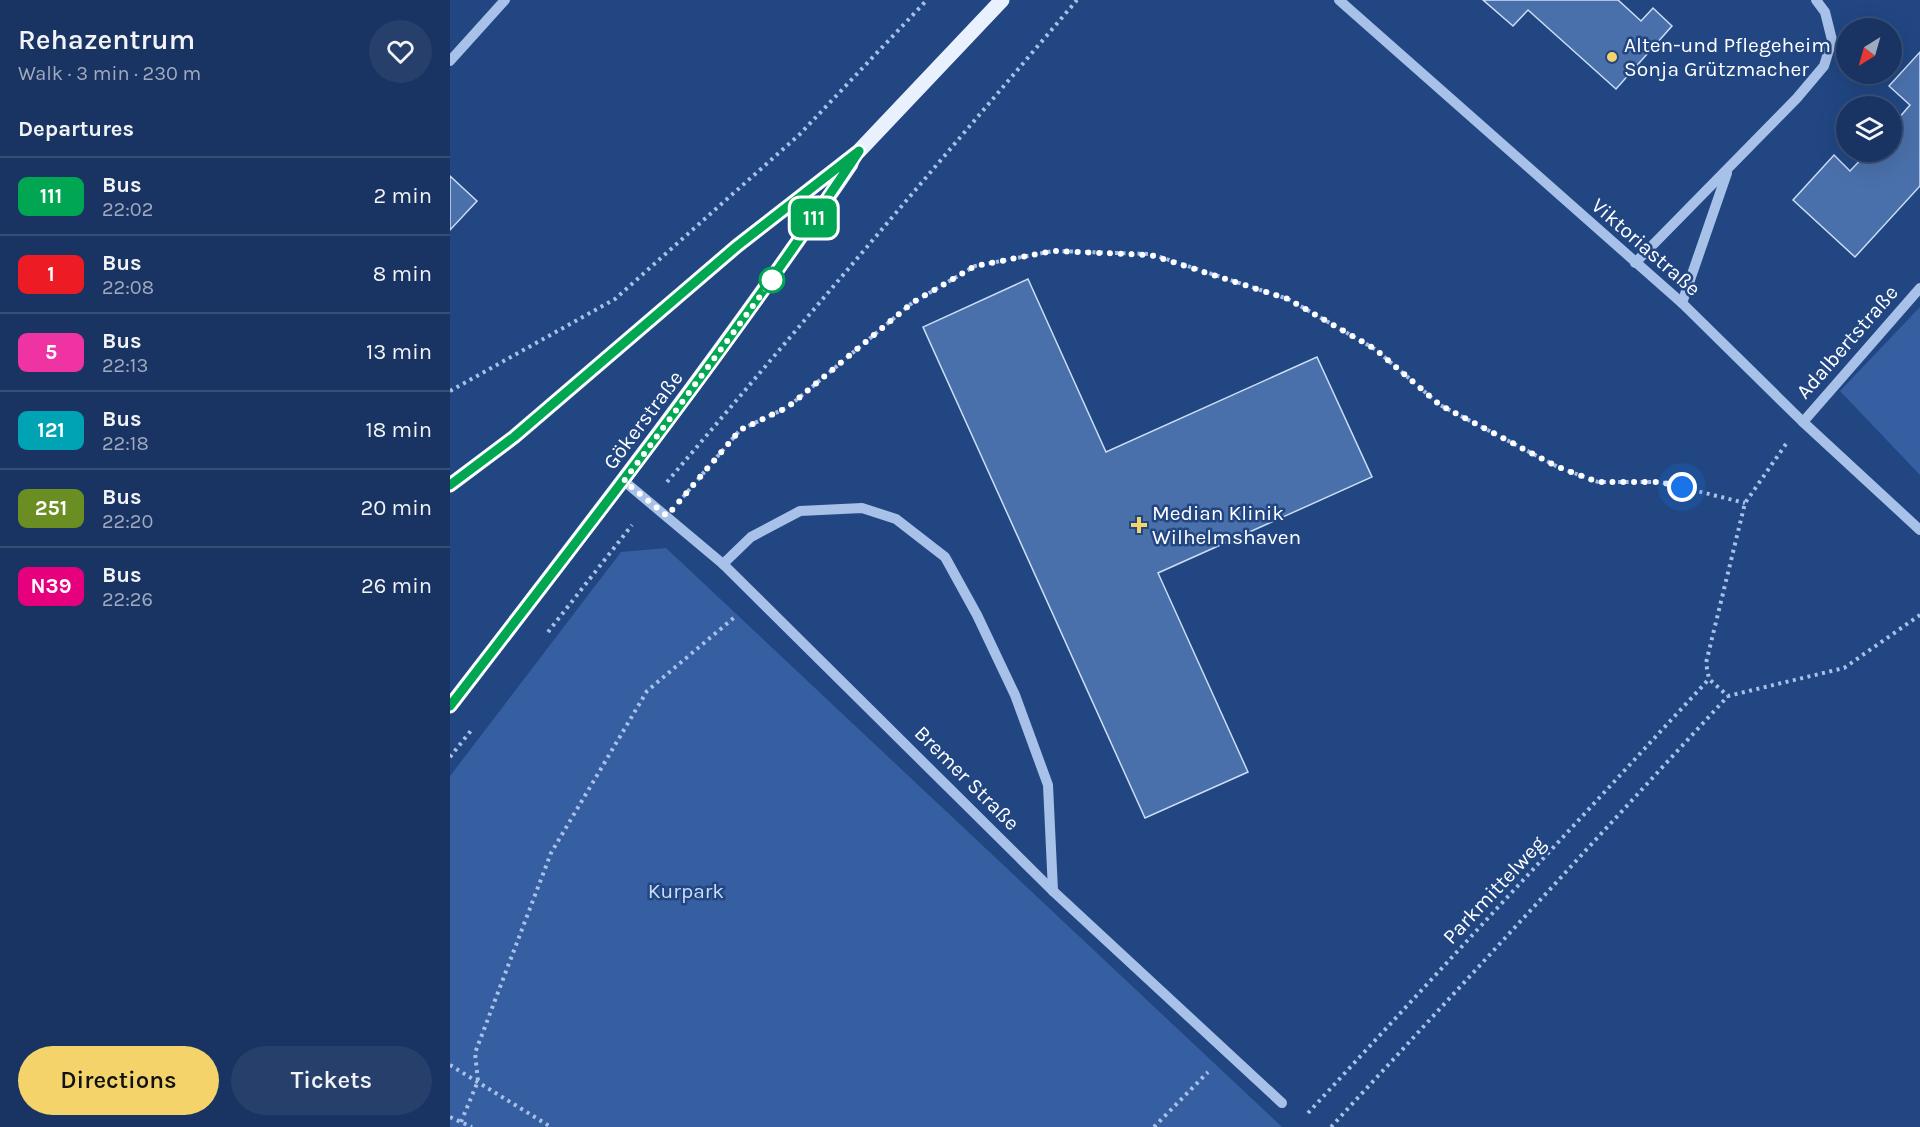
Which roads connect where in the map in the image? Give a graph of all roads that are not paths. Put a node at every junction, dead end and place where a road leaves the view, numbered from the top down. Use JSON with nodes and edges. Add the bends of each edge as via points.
{"nodes":[{"id":1,"x":505,"y":0,"type":"edge"},
{"id":2,"x":1002,"y":0,"type":"edge"},
{"id":3,"x":1339,"y":0,"type":"edge"},
{"id":4,"x":1816,"y":0,"type":"edge"},
{"id":5,"x":450,"y":61,"type":"edge"},
{"id":6,"x":859,"y":151,"type":"junction"},
{"id":7,"x":1729,"y":168,"type":"junction"},
{"id":8,"x":1635,"y":263,"type":"junction"},
{"id":9,"x":1920,"y":288,"type":"edge"},
{"id":10,"x":1682,"y":303,"type":"junction"},
{"id":11,"x":1803,"y":422,"type":"junction"},
{"id":12,"x":624,"y":481,"type":"junction"},
{"id":13,"x":450,"y":485,"type":"edge"},
{"id":14,"x":1920,"y":530,"type":"edge"},
{"id":15,"x":723,"y":564,"type":"junction"},
{"id":16,"x":450,"y":706,"type":"edge"},
{"id":17,"x":1053,"y":891,"type":"junction"},
{"id":18,"x":1282,"y":1103,"type":"dead end"}],
"edges":[{"from":1,"to":5,"type":"street"},
{"from":2,"to":6,"type":"main road","name":"Gökerstraße"},
{"from":3,"to":8,"type":"street","name":"Viktoriastraße"},
{"from":4,"to":7,"type":"street","via":[[1825,12],[1832,40],[1824,66]]},
{"from":6,"to":12,"type":"main road","name":"Gökerstraße","via":[[771,283]]},
{"from":6,"to":13,"type":"main road","name":"Gökerstraße","via":[[737,246],[514,437]]},
{"from":7,"to":8,"type":"street"},
{"from":7,"to":10,"type":"street"},
{"from":8,"to":10,"type":"street","name":"Viktoriastraße"},
{"from":9,"to":11,"type":"street","name":"Adalbertstraße"},
{"from":10,"to":11,"type":"street","name":"Viktoriastraße"},
{"from":11,"to":14,"type":"street","name":"Viktoriastraße"},
{"from":12,"to":15,"type":"street","name":"Bremer Straße"},
{"from":12,"to":16,"type":"main road","name":"Gökerstraße"},
{"from":15,"to":17,"type":"street","name":"Bremer Straße"},
{"from":15,"to":17,"type":"street","via":[[751,537],[800,511],[862,508],[896,519],[945,557],[1015,695],[1048,785]]},
{"from":17,"to":18,"type":"street","name":"Bremer Straße"}]}
